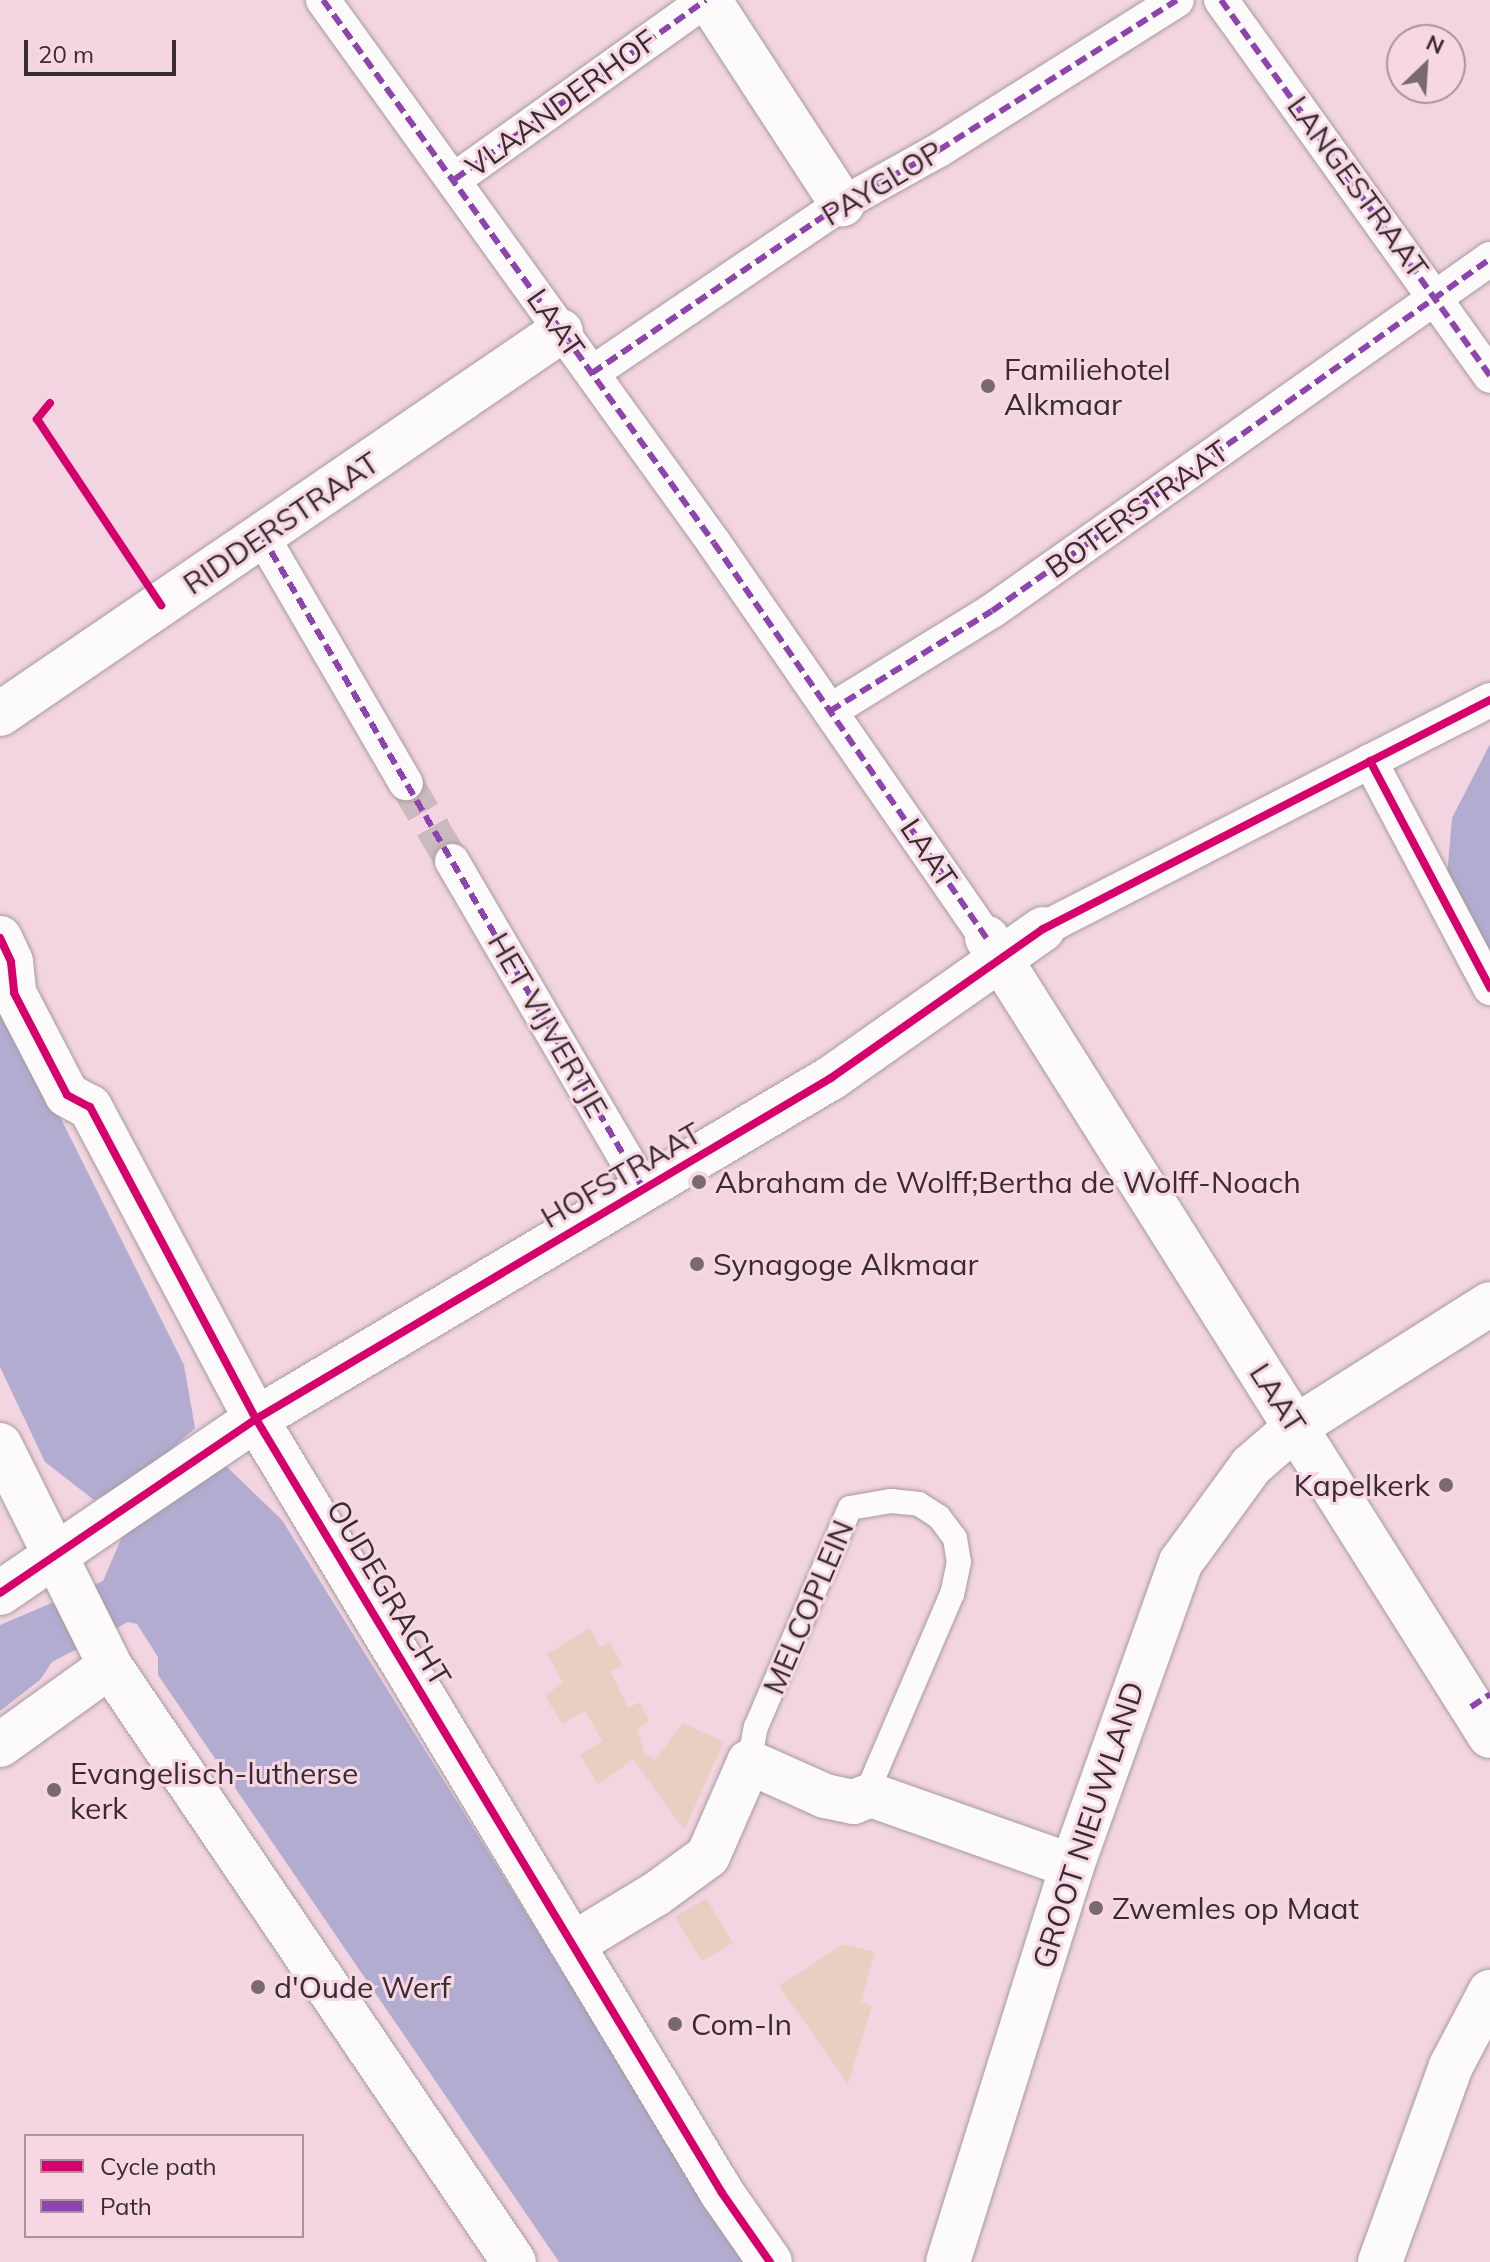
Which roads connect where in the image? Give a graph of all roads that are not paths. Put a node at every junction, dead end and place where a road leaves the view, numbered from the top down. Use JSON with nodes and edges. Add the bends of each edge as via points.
{"nodes":[{"id":1,"x":323,"y":0,"type":"edge"},
{"id":2,"x":707,"y":0,"type":"edge"},
{"id":3,"x":1177,"y":0,"type":"edge"},
{"id":4,"x":1221,"y":0,"type":"edge"},
{"id":5,"x":455,"y":179,"type":"junction"},
{"id":6,"x":842,"y":204,"type":"junction"},
{"id":7,"x":1490,"y":259,"type":"edge"},
{"id":8,"x":1438,"y":296,"type":"junction"},
{"id":9,"x":561,"y":331,"type":"junction"},
{"id":10,"x":592,"y":373,"type":"junction"},
{"id":11,"x":1490,"y":376,"type":"edge"},
{"id":12,"x":262,"y":536,"type":"junction"},
{"id":13,"x":1490,"y":700,"type":"edge"},
{"id":14,"x":830,"y":711,"type":"junction"},
{"id":15,"x":0,"y":714,"type":"edge"},
{"id":16,"x":1370,"y":761,"type":"junction"},
{"id":17,"x":406,"y":783,"type":"tunnel mouth"},
{"id":18,"x":452,"y":861,"type":"tunnel mouth"},
{"id":19,"x":1043,"y":929,"type":"joint"},
{"id":20,"x":0,"y":938,"type":"edge"},
{"id":21,"x":994,"y":949,"type":"junction"},
{"id":22,"x":1490,"y":988,"type":"edge"},
{"id":23,"x":644,"y":1190,"type":"junction"},
{"id":24,"x":1490,"y":1304,"type":"edge"},
{"id":25,"x":256,"y":1419,"type":"junction"},
{"id":26,"x":1297,"y":1426,"type":"junction"},
{"id":27,"x":0,"y":1445,"type":"edge"},
{"id":28,"x":55,"y":1554,"type":"junction"},
{"id":29,"x":0,"y":1593,"type":"edge"},
{"id":30,"x":110,"y":1666,"type":"junction"},
{"id":31,"x":1490,"y":1736,"type":"edge"},
{"id":32,"x":0,"y":1745,"type":"edge"},
{"id":33,"x":749,"y":1762,"type":"junction"},
{"id":34,"x":871,"y":1795,"type":"junction"},
{"id":35,"x":1072,"y":1866,"type":"junction"},
{"id":36,"x":573,"y":1944,"type":"junction"},
{"id":37,"x":1490,"y":1992,"type":"edge"},
{"id":38,"x":514,"y":2262,"type":"edge"},
{"id":39,"x":770,"y":2262,"type":"edge"},
{"id":40,"x":948,"y":2262,"type":"edge"},
{"id":41,"x":1380,"y":2262,"type":"edge"}],
"edges":[{"from":1,"to":5,"type":"street","name":"LAAT"},
{"from":2,"to":5,"type":"street","name":"VLAANDERHOF"},
{"from":2,"to":6,"type":"street"},
{"from":3,"to":6,"type":"street","name":"PAYGLOP","via":[[939,150]]},
{"from":4,"to":8,"type":"street","name":"LANGESTRAAT"},
{"from":5,"to":9,"type":"street","name":"LAAT"},
{"from":6,"to":10,"type":"street","name":"PAYGLOP"},
{"from":7,"to":8,"type":"street","name":"BOTERSTRAAT"},
{"from":8,"to":11,"type":"street","name":"LANGESTRAAT"},
{"from":8,"to":14,"type":"street","name":"BOTERSTRAAT","via":[[992,611]]},
{"from":9,"to":10,"type":"street","name":"LAAT"},
{"from":9,"to":12,"type":"street","name":"RIDDERSTRAAT"},
{"from":10,"to":14,"type":"street","name":"LAAT"},
{"from":12,"to":15,"type":"street","name":"RIDDERSTRAAT"},
{"from":12,"to":17,"type":"street"},
{"from":13,"to":16,"type":"street"},
{"from":14,"to":21,"type":"street","name":"LAAT"},
{"from":16,"to":19,"type":"street"},
{"from":16,"to":22,"type":"street"},
{"from":18,"to":23,"type":"street","name":"HET VIJVERTJE"},
{"from":19,"to":21,"type":"street","name":"HOFSTRAAT"},
{"from":20,"to":25,"type":"street","name":"OUDEGRACHT","via":[[11,962],[14,993],[67,1095],[90,1107]]},
{"from":21,"to":23,"type":"street","name":"HOFSTRAAT","via":[[831,1078]]},
{"from":21,"to":26,"type":"street","name":"LAAT","via":[[1200,1282]]},
{"from":23,"to":25,"type":"street","name":"HOFSTRAAT"},
{"from":24,"to":26,"type":"street","name":"GROOT NIEUWLAND"},
{"from":25,"to":28,"type":"street","name":"HOFSTRAAT"},
{"from":25,"to":36,"type":"street","name":"OUDEGRACHT"},
{"from":26,"to":31,"type":"street","name":"LAAT"},
{"from":26,"to":35,"type":"street","name":"GROOT NIEUWLAND","via":[[1251,1466],[1181,1562]]},
{"from":27,"to":28,"type":"street"},
{"from":28,"to":29,"type":"street","name":"HOFSTRAAT"},
{"from":28,"to":30,"type":"street"},
{"from":30,"to":32,"type":"street"},
{"from":30,"to":38,"type":"street"},
{"from":33,"to":34,"type":"street","via":[[825,1796],[853,1802]]},
{"from":33,"to":34,"type":"lane","name":"MELCOPLEIN","via":[[756,1727],[850,1508],[891,1501],[919,1504],[939,1517],[955,1538],[959,1562],[952,1594],[871,1783]]},
{"from":33,"to":36,"type":"street","name":"MELCOPLEIN","via":[[708,1856]]},
{"from":34,"to":35,"type":"street"},
{"from":35,"to":40,"type":"street","name":"GROOT NIEUWLAND"},
{"from":36,"to":39,"type":"street","name":"OUDEGRACHT"},
{"from":37,"to":41,"type":"street","via":[[1451,2066]]}]}
